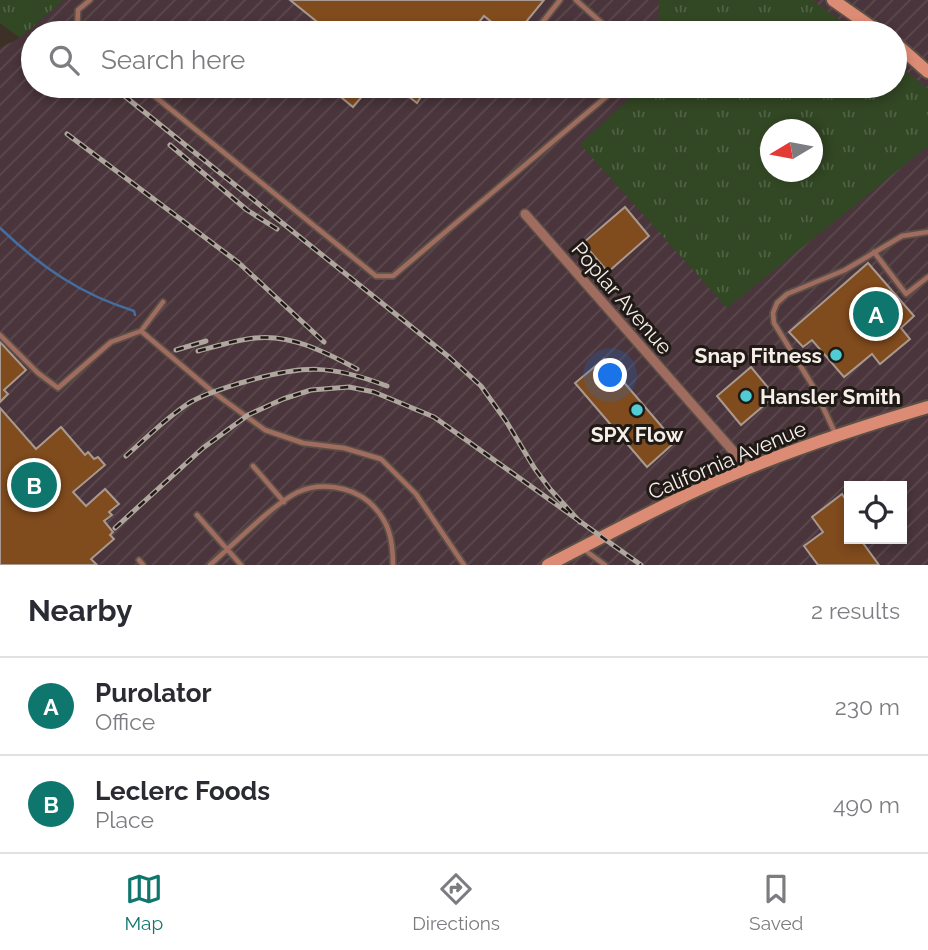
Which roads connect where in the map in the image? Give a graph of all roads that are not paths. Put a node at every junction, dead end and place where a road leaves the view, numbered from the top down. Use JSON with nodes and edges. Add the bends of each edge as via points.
{"nodes":[{"id":1,"x":90,"y":0,"type":"edge"},
{"id":2,"x":560,"y":0,"type":"edge"},
{"id":3,"x":576,"y":0,"type":"edge"},
{"id":4,"x":833,"y":0,"type":"edge"},
{"id":5,"x":78,"y":21,"type":"edge"},
{"id":6,"x":543,"y":21,"type":"edge"},
{"id":7,"x":600,"y":21,"type":"edge"},
{"id":8,"x":863,"y":21,"type":"edge"},
{"id":9,"x":907,"y":54,"type":"edge"},
{"id":10,"x":928,"y":72,"type":"edge"},
{"id":11,"x":157,"y":98,"type":"edge"},
{"id":12,"x":605,"y":98,"type":"edge"},
{"id":13,"x":525,"y":214,"type":"dead end"},
{"id":14,"x":928,"y":232,"type":"edge"},
{"id":15,"x":874,"y":252,"type":"junction"},
{"id":16,"x":928,"y":277,"type":"edge"},
{"id":17,"x":163,"y":302,"type":"dead end"},
{"id":18,"x":141,"y":331,"type":"junction"},
{"id":19,"x":0,"y":335,"type":"edge"},
{"id":20,"x":928,"y":407,"type":"edge"},
{"id":21,"x":836,"y":436,"type":"junction"},
{"id":22,"x":253,"y":466,"type":"dead end"},
{"id":23,"x":748,"y":468,"type":"junction"},
{"id":24,"x":284,"y":502,"type":"junction"},
{"id":25,"x":197,"y":514,"type":"dead end"},
{"id":26,"x":582,"y":548,"type":"junction"},
{"id":27,"x":228,"y":549,"type":"junction"},
{"id":28,"x":210,"y":565,"type":"edge"},
{"id":29,"x":241,"y":565,"type":"edge"},
{"id":30,"x":393,"y":565,"type":"edge"},
{"id":31,"x":464,"y":565,"type":"edge"},
{"id":32,"x":548,"y":565,"type":"edge"},
{"id":33,"x":605,"y":565,"type":"edge"}],
"edges":[{"from":1,"to":5,"type":"lane","via":[[78,10]]},
{"from":2,"to":6,"type":"lane"},
{"from":3,"to":7,"type":"lane"},
{"from":4,"to":8,"type":"street"},
{"from":9,"to":10,"type":"street"},
{"from":11,"to":12,"type":"lane","via":[[376,276],[393,276]]},
{"from":13,"to":23,"type":"street","name":"Poplar Avenue"},
{"from":14,"to":15,"type":"lane","via":[[902,236]]},
{"from":15,"to":16,"type":"lane","via":[[906,294]]},
{"from":15,"to":21,"type":"lane","via":[[845,270],[787,294],[773,313],[779,334],[814,388]]},
{"from":17,"to":18,"type":"lane"},
{"from":18,"to":19,"type":"lane","via":[[111,342],[58,388]]},
{"from":18,"to":31,"type":"lane","via":[[265,430],[381,459],[416,494]]},
{"from":20,"to":21,"type":"street","name":"California Avenue"},
{"from":21,"to":23,"type":"street","name":"California Avenue"},
{"from":22,"to":24,"type":"lane"},
{"from":23,"to":26,"type":"street","name":"California Avenue"},
{"from":24,"to":27,"type":"lane"},
{"from":24,"to":30,"type":"lane","via":[[297,492],[334,486],[363,498],[381,513],[393,542]]},
{"from":25,"to":27,"type":"lane"},
{"from":26,"to":32,"type":"street","name":"California Avenue"},
{"from":26,"to":33,"type":"lane"},
{"from":27,"to":28,"type":"lane"},
{"from":27,"to":29,"type":"lane"}]}
